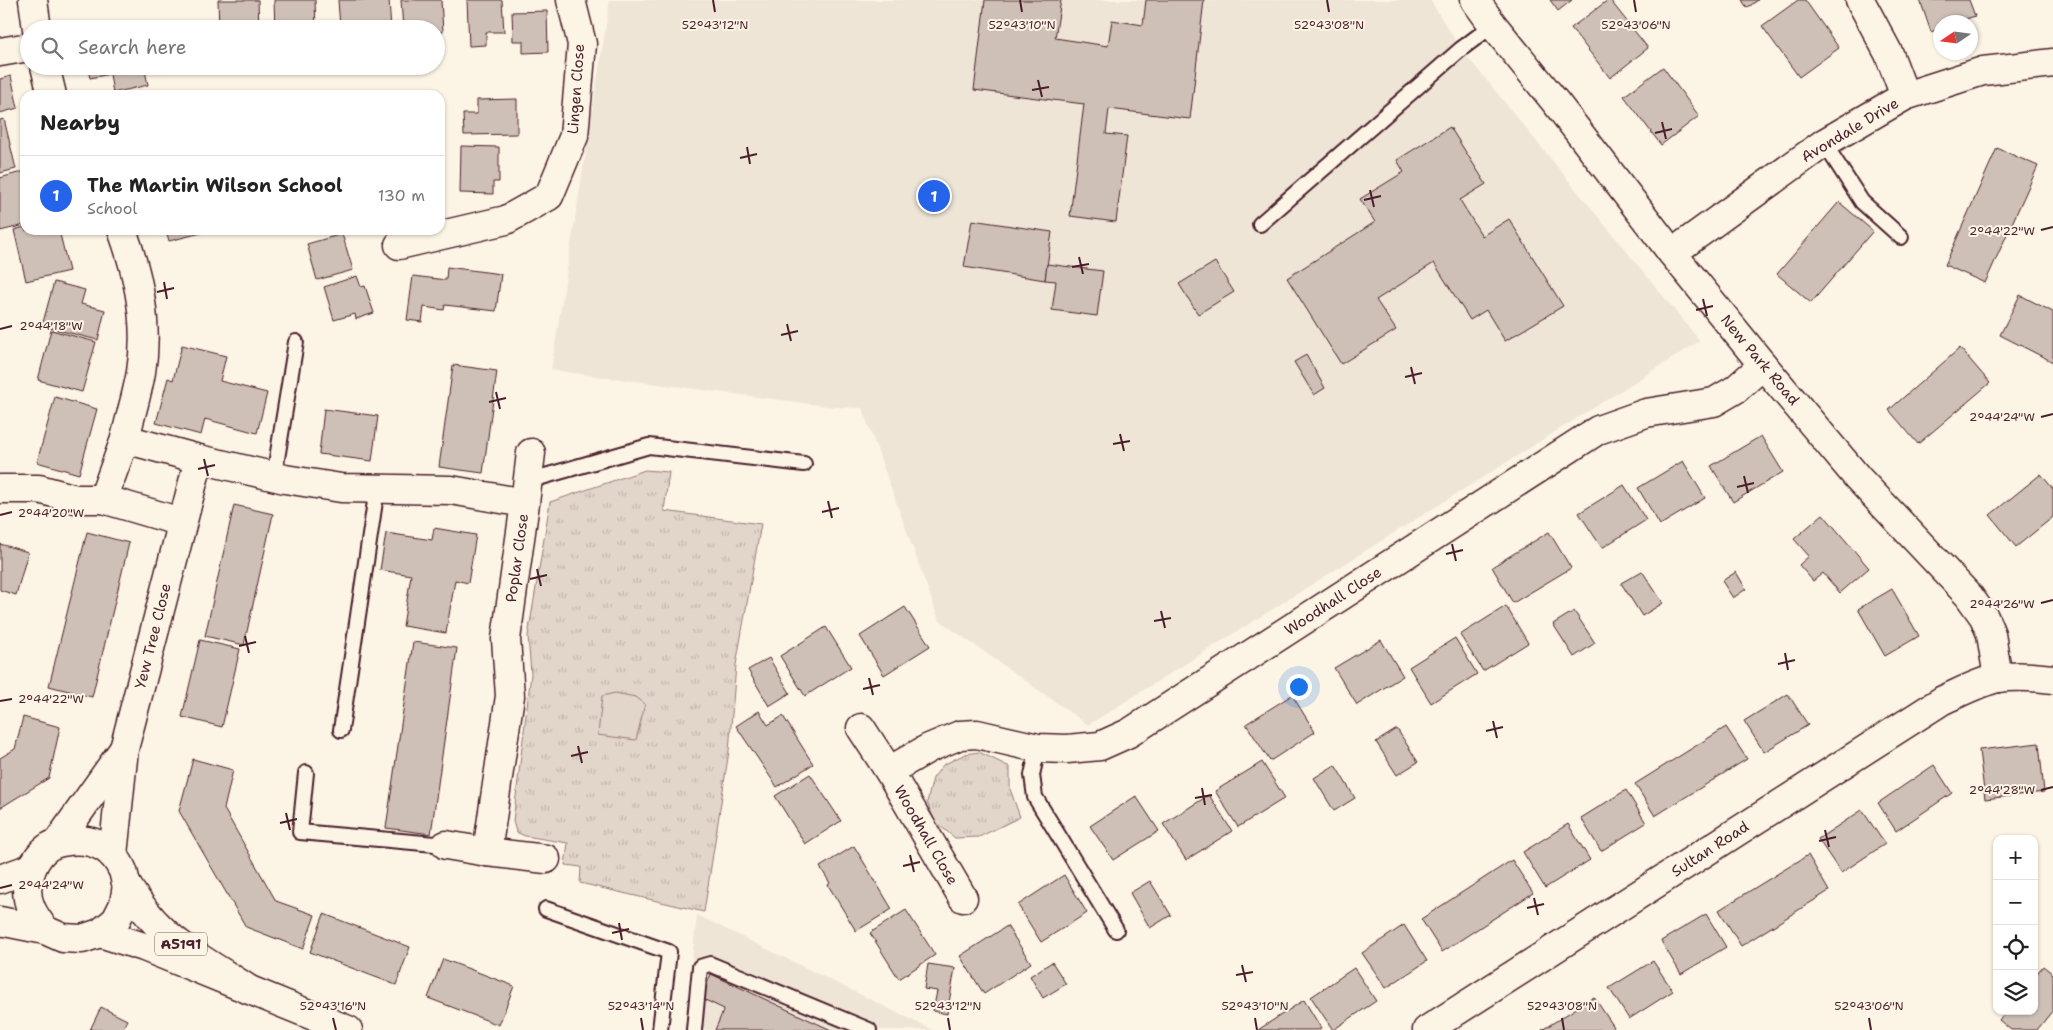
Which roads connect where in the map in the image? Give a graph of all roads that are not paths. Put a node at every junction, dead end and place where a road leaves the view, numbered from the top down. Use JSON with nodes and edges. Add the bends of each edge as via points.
{"nodes":[{"id":1,"x":33,"y":0,"type":"edge"},
{"id":2,"x":571,"y":0,"type":"edge"},
{"id":3,"x":1476,"y":0,"type":"edge"},
{"id":4,"x":1860,"y":0,"type":"edge"},
{"id":5,"x":36,"y":20,"type":"edge"},
{"id":6,"x":1493,"y":25,"type":"junction"},
{"id":7,"x":20,"y":48,"type":"edge"},
{"id":8,"x":0,"y":52,"type":"edge"},
{"id":9,"x":2053,"y":63,"type":"edge"},
{"id":10,"x":47,"y":75,"type":"edge"},
{"id":11,"x":51,"y":90,"type":"edge"},
{"id":12,"x":1905,"y":96,"type":"junction"},
{"id":13,"x":1824,"y":143,"type":"junction"},
{"id":14,"x":1260,"y":224,"type":"dead end"},
{"id":15,"x":445,"y":234,"type":"edge"},
{"id":16,"x":124,"y":235,"type":"edge"},
{"id":17,"x":442,"y":235,"type":"edge"},
{"id":18,"x":1901,"y":236,"type":"dead end"},
{"id":19,"x":399,"y":245,"type":"dead end"},
{"id":20,"x":1672,"y":253,"type":"junction"},
{"id":21,"x":296,"y":342,"type":"dead end"},
{"id":22,"x":1763,"y":365,"type":"junction"},
{"id":23,"x":125,"y":440,"type":"junction"},
{"id":24,"x":531,"y":453,"type":"dead end"},
{"id":25,"x":199,"y":459,"type":"junction"},
{"id":26,"x":804,"y":464,"type":"dead end"},
{"id":27,"x":274,"y":476,"type":"junction"},
{"id":28,"x":377,"y":488,"type":"junction"},
{"id":29,"x":0,"y":490,"type":"edge"},
{"id":30,"x":527,"y":492,"type":"junction"},
{"id":31,"x":103,"y":499,"type":"junction"},
{"id":32,"x":181,"y":522,"type":"junction"},
{"id":33,"x":1998,"y":678,"type":"junction"},
{"id":34,"x":2053,"y":679,"type":"edge"},
{"id":35,"x":861,"y":728,"type":"dead end"},
{"id":36,"x":341,"y":730,"type":"dead end"},
{"id":37,"x":1038,"y":748,"type":"junction"},
{"id":38,"x":124,"y":749,"type":"junction"},
{"id":39,"x":890,"y":771,"type":"junction"},
{"id":40,"x":306,"y":773,"type":"dead end"},
{"id":41,"x":57,"y":842,"type":"junction"},
{"id":42,"x":446,"y":845,"type":"joint"},
{"id":43,"x":488,"y":852,"type":"junction"},
{"id":44,"x":113,"y":855,"type":"junction"},
{"id":45,"x":546,"y":860,"type":"dead end"},
{"id":46,"x":31,"y":868,"type":"junction"},
{"id":47,"x":0,"y":879,"type":"edge"},
{"id":48,"x":126,"y":885,"type":"junction"},
{"id":49,"x":963,"y":898,"type":"dead end"},
{"id":50,"x":546,"y":909,"type":"dead end"},
{"id":51,"x":0,"y":921,"type":"edge"},
{"id":52,"x":45,"y":930,"type":"junction"},
{"id":53,"x":1116,"y":930,"type":"dead end"},
{"id":54,"x":100,"y":933,"type":"junction"},
{"id":55,"x":248,"y":989,"type":"junction"},
{"id":56,"x":348,"y":1030,"type":"edge"},
{"id":57,"x":660,"y":1030,"type":"edge"},
{"id":58,"x":694,"y":1030,"type":"edge"},
{"id":59,"x":869,"y":1030,"type":"edge"},
{"id":60,"x":1427,"y":1030,"type":"edge"}],
"edges":[{"from":1,"to":5,"type":"street"},
{"from":2,"to":15,"type":"street","name":"Lingen Close","via":[[582,44],[574,136],[549,196],[506,220]]},
{"from":3,"to":6,"type":"street","name":"New Park Road"},
{"from":4,"to":12,"type":"street","via":[[1890,54]]},
{"from":6,"to":14,"type":"lane","via":[[1461,48]]},
{"from":6,"to":20,"type":"street","name":"New Park Road"},
{"from":7,"to":8,"type":"street"},
{"from":9,"to":12,"type":"street","name":"Avondale Drive","via":[[1983,71]]},
{"from":10,"to":11,"type":"street"},
{"from":12,"to":13,"type":"street","name":"Avondale Drive"},
{"from":13,"to":18,"type":"lane","via":[[1862,202]]},
{"from":13,"to":20,"type":"street","name":"Avondale Drive"},
{"from":16,"to":23,"type":"street","via":[[136,270],[144,336],[141,372]]},
{"from":17,"to":19,"type":"street","name":"Lingen Close"},
{"from":20,"to":22,"type":"street","name":"New Park Road"},
{"from":21,"to":27,"type":"lane"},
{"from":22,"to":33,"type":"street","name":"New Park Road","via":[[1857,477],[1969,596],[1991,634]]},
{"from":22,"to":37,"type":"street","name":"Woodhall Close","via":[[1736,389],[1714,402],[1646,414],[1598,430],[1129,733],[1100,746]]},
{"from":23,"to":25,"type":"street"},
{"from":23,"to":31,"type":"street"},
{"from":24,"to":30,"type":"street"},
{"from":25,"to":27,"type":"street","name":"Poplar Close"},
{"from":25,"to":32,"type":"street","name":"Yew Tree Close"},
{"from":26,"to":30,"type":"lane","via":[[648,446]]},
{"from":27,"to":28,"type":"street","name":"Poplar Close","via":[[341,488]]},
{"from":28,"to":30,"type":"street","name":"Poplar Close"},
{"from":28,"to":36,"type":"lane"},
{"from":29,"to":31,"type":"street","via":[[39,489],[76,498]]},
{"from":30,"to":43,"type":"street","name":"Poplar Close","via":[[506,639],[510,696]]},
{"from":31,"to":32,"type":"street"},
{"from":32,"to":38,"type":"street","name":"Yew Tree Close"},
{"from":33,"to":34,"type":"street","via":[[2028,676]]},
{"from":33,"to":60,"type":"street","name":"Sultan Road","via":[[1943,700]]},
{"from":35,"to":39,"type":"street","name":"Woodhall Close"},
{"from":37,"to":39,"type":"street","name":"Woodhall Close","via":[[977,734],[960,734]]},
{"from":37,"to":53,"type":"lane","via":[[1032,775],[1035,797]]},
{"from":38,"to":41,"type":"street","name":"Yew Tree Close"},
{"from":38,"to":44,"type":"street","name":"Yew Tree Close"},
{"from":39,"to":49,"type":"street","name":"Woodhall Close"},
{"from":40,"to":42,"type":"lane","via":[[300,832]]},
{"from":41,"to":44,"type":"street","via":[[77,838],[97,843]]},
{"from":41,"to":46,"type":"street","via":[[41,853]]},
{"from":42,"to":43,"type":"street"},
{"from":43,"to":45,"type":"street"},
{"from":44,"to":48,"type":"street","number":"A5191","via":[[122,869]]},
{"from":46,"to":47,"type":"street"},
{"from":46,"to":52,"type":"street","via":[[26,890],[32,913]]},
{"from":48,"to":54,"type":"street","via":[[124,904],[116,920]]},
{"from":48,"to":55,"type":"street","number":"A5191","via":[[153,920],[173,938]]},
{"from":50,"to":57,"type":"lane","via":[[669,952]]},
{"from":51,"to":52,"type":"street"},
{"from":52,"to":54,"type":"street","via":[[63,938],[82,939]]},
{"from":54,"to":55,"type":"street","number":"A5191"},
{"from":55,"to":56,"type":"street","number":"A5191"},
{"from":58,"to":59,"type":"lane","via":[[700,967],[710,964]]}]}
